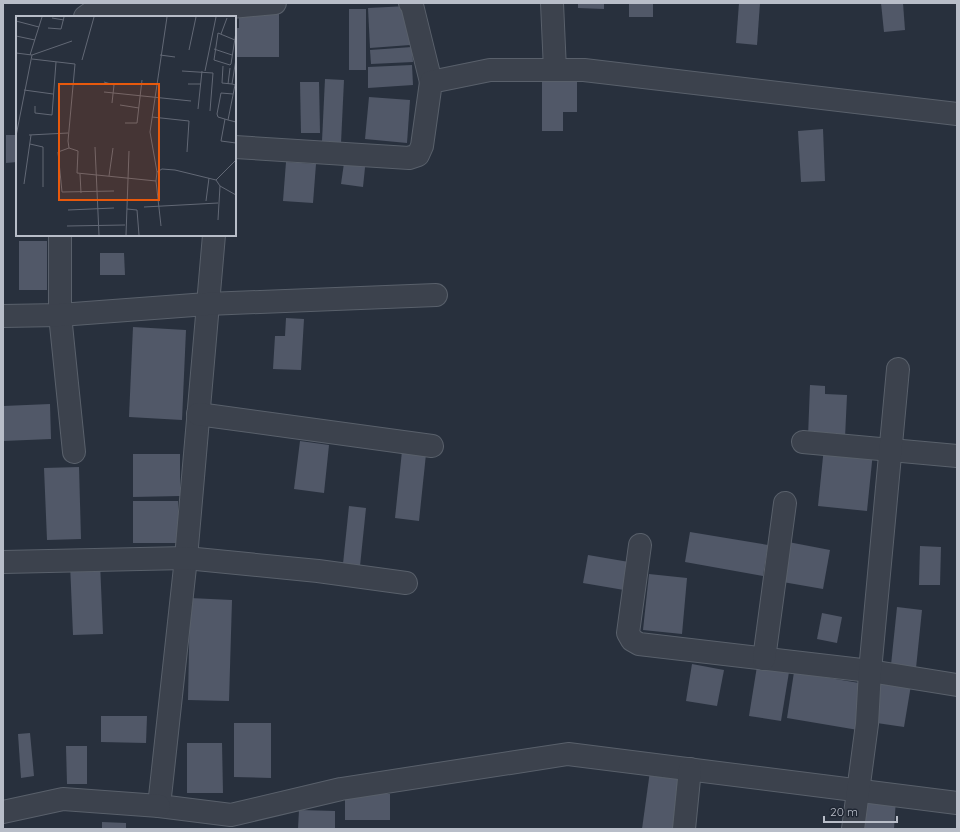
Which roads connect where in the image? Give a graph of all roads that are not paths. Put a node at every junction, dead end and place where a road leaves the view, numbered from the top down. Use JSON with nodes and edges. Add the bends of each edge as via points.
{"nodes":[{"id":1,"x":275,"y":3,"type":"edge"},
{"id":2,"x":410,"y":3,"type":"edge"},
{"id":3,"x":552,"y":3,"type":"edge"},
{"id":4,"x":86,"y":16,"type":"edge"},
{"id":5,"x":554,"y":70,"type":"junction"},
{"id":6,"x":431,"y":82,"type":"junction"},
{"id":7,"x":957,"y":114,"type":"edge"},
{"id":8,"x":236,"y":147,"type":"edge"},
{"id":9,"x":60,"y":236,"type":"edge"},
{"id":10,"x":214,"y":236,"type":"edge"},
{"id":11,"x":436,"y":295,"type":"dead end"},
{"id":12,"x":207,"y":304,"type":"junction"},
{"id":13,"x":60,"y":315,"type":"junction"},
{"id":14,"x":3,"y":316,"type":"edge"},
{"id":15,"x":898,"y":369,"type":"dead end"},
{"id":16,"x":198,"y":414,"type":"junction"},
{"id":17,"x":803,"y":442,"type":"dead end"},
{"id":18,"x":432,"y":446,"type":"dead end"},
{"id":19,"x":890,"y":451,"type":"junction"},
{"id":20,"x":74,"y":452,"type":"dead end"},
{"id":21,"x":957,"y":456,"type":"edge"},
{"id":22,"x":785,"y":503,"type":"dead end"},
{"id":23,"x":640,"y":545,"type":"dead end"},
{"id":24,"x":186,"y":558,"type":"junction"},
{"id":25,"x":3,"y":562,"type":"edge"},
{"id":26,"x":406,"y":583,"type":"dead end"},
{"id":27,"x":764,"y":658,"type":"junction"},
{"id":28,"x":870,"y":671,"type":"junction"},
{"id":29,"x":957,"y":685,"type":"edge"},
{"id":30,"x":690,"y":769,"type":"junction"},
{"id":31,"x":858,"y":790,"type":"junction"},
{"id":32,"x":957,"y":803,"type":"edge"},
{"id":33,"x":158,"y":806,"type":"junction"},
{"id":34,"x":3,"y":812,"type":"edge"},
{"id":35,"x":236,"y":822,"type":"edge"},
{"id":36,"x":684,"y":829,"type":"edge"},
{"id":37,"x":853,"y":829,"type":"edge"}],
"edges":[{"from":1,"to":4,"type":"street","via":[[188,11],[119,10],[92,12]]},
{"from":2,"to":6,"type":"street"},
{"from":3,"to":5,"type":"street"},
{"from":5,"to":6,"type":"street","via":[[490,70]]},
{"from":5,"to":7,"type":"street","via":[[584,70]]},
{"from":6,"to":8,"type":"street","via":[[422,146],[418,155],[409,158]]},
{"from":9,"to":13,"type":"street"},
{"from":10,"to":12,"type":"street"},
{"from":11,"to":12,"type":"street"},
{"from":12,"to":13,"type":"street"},
{"from":12,"to":16,"type":"street"},
{"from":13,"to":14,"type":"street"},
{"from":13,"to":20,"type":"street"},
{"from":15,"to":19,"type":"street"},
{"from":16,"to":18,"type":"street"},
{"from":16,"to":24,"type":"street"},
{"from":17,"to":19,"type":"street"},
{"from":19,"to":21,"type":"street"},
{"from":19,"to":28,"type":"street"},
{"from":22,"to":27,"type":"street"},
{"from":23,"to":27,"type":"street","via":[[628,633],[632,640],[639,644]]},
{"from":24,"to":25,"type":"street"},
{"from":24,"to":26,"type":"street"},
{"from":24,"to":33,"type":"street"},
{"from":27,"to":28,"type":"street"},
{"from":28,"to":29,"type":"street"},
{"from":28,"to":31,"type":"street","via":[[867,724]]},
{"from":30,"to":31,"type":"street"},
{"from":30,"to":35,"type":"street","via":[[568,754],[341,789]]},
{"from":30,"to":36,"type":"street"},
{"from":31,"to":32,"type":"street"},
{"from":31,"to":37,"type":"street"},
{"from":33,"to":34,"type":"street","via":[[63,799]]},
{"from":33,"to":35,"type":"street"}]}
